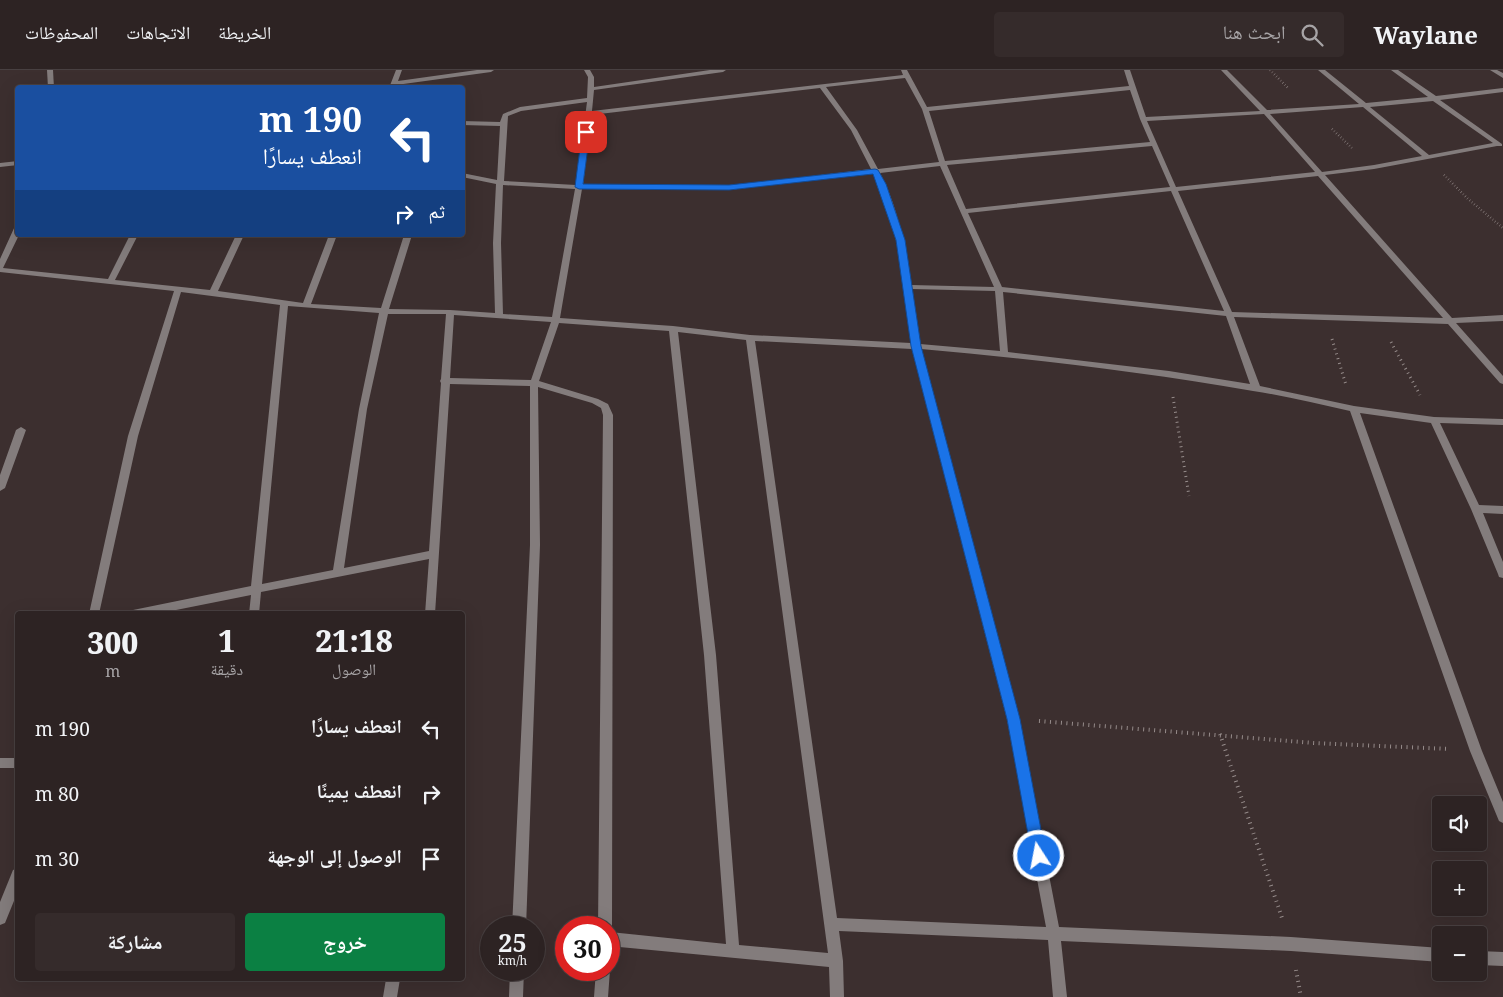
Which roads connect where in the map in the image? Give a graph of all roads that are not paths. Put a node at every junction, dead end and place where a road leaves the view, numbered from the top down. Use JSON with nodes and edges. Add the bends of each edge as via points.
{"nodes":[{"id":1,"x":50,"y":70,"type":"edge"},
{"id":2,"x":399,"y":70,"type":"edge"},
{"id":3,"x":491,"y":70,"type":"edge"},
{"id":4,"x":588,"y":70,"type":"edge"},
{"id":5,"x":723,"y":70,"type":"edge"},
{"id":6,"x":1127,"y":70,"type":"edge"},
{"id":7,"x":1224,"y":70,"type":"edge"},
{"id":8,"x":1322,"y":70,"type":"edge"},
{"id":9,"x":1394,"y":70,"type":"edge"},
{"id":10,"x":1493,"y":70,"type":"edge"},
{"id":11,"x":906,"y":73,"type":"edge"},
{"id":12,"x":1503,"y":76,"type":"edge"},
{"id":13,"x":51,"y":85,"type":"edge"},
{"id":14,"x":393,"y":85,"type":"edge"},
{"id":15,"x":822,"y":86,"type":"junction"},
{"id":16,"x":1132,"y":88,"type":"junction"},
{"id":17,"x":590,"y":89,"type":"junction"},
{"id":18,"x":1503,"y":90,"type":"edge"},
{"id":19,"x":590,"y":100,"type":"junction"},
{"id":20,"x":1436,"y":100,"type":"junction"},
{"id":21,"x":1364,"y":106,"type":"junction"},
{"id":22,"x":924,"y":109,"type":"junction"},
{"id":23,"x":588,"y":113,"type":"junction"},
{"id":24,"x":1266,"y":113,"type":"junction"},
{"id":25,"x":1143,"y":120,"type":"junction"},
{"id":26,"x":465,"y":123,"type":"edge"},
{"id":27,"x":503,"y":124,"type":"junction"},
{"id":28,"x":1154,"y":144,"type":"junction"},
{"id":29,"x":1500,"y":146,"type":"edge"},
{"id":30,"x":1428,"y":157,"type":"junction"},
{"id":31,"x":15,"y":163,"type":"edge"},
{"id":32,"x":944,"y":163,"type":"junction"},
{"id":33,"x":0,"y":165,"type":"edge"},
{"id":34,"x":875,"y":172,"type":"junction"},
{"id":35,"x":1319,"y":174,"type":"junction"},
{"id":36,"x":465,"y":176,"type":"edge"},
{"id":37,"x":500,"y":183,"type":"junction"},
{"id":38,"x":579,"y":187,"type":"junction"},
{"id":39,"x":1174,"y":190,"type":"junction"},
{"id":40,"x":963,"y":211,"type":"junction"},
{"id":41,"x":15,"y":235,"type":"edge"},
{"id":42,"x":133,"y":237,"type":"edge"},
{"id":43,"x":239,"y":237,"type":"edge"},
{"id":44,"x":332,"y":237,"type":"edge"},
{"id":45,"x":407,"y":237,"type":"edge"},
{"id":46,"x":0,"y":269,"type":"edge"},
{"id":47,"x":110,"y":283,"type":"junction"},
{"id":48,"x":908,"y":287,"type":"junction"},
{"id":49,"x":999,"y":289,"type":"junction"},
{"id":50,"x":178,"y":290,"type":"junction"},
{"id":51,"x":214,"y":293,"type":"junction"},
{"id":52,"x":284,"y":303,"type":"junction"},
{"id":53,"x":306,"y":306,"type":"junction"},
{"id":54,"x":384,"y":311,"type":"junction"},
{"id":55,"x":450,"y":312,"type":"junction"},
{"id":56,"x":1229,"y":314,"type":"junction"},
{"id":57,"x":499,"y":316,"type":"junction"},
{"id":58,"x":1503,"y":318,"type":"edge"},
{"id":59,"x":556,"y":320,"type":"junction"},
{"id":60,"x":1449,"y":320,"type":"junction"},
{"id":61,"x":673,"y":329,"type":"junction"},
{"id":62,"x":750,"y":338,"type":"junction"},
{"id":63,"x":916,"y":346,"type":"junction"},
{"id":64,"x":1004,"y":354,"type":"junction"},
{"id":65,"x":444,"y":381,"type":"junction"},
{"id":66,"x":1503,"y":381,"type":"edge"},
{"id":67,"x":534,"y":384,"type":"junction"},
{"id":68,"x":1256,"y":388,"type":"junction"},
{"id":69,"x":1354,"y":409,"type":"junction"},
{"id":70,"x":1434,"y":420,"type":"junction"},
{"id":71,"x":1503,"y":422,"type":"edge"},
{"id":72,"x":20,"y":430,"type":"dead end"},
{"id":73,"x":0,"y":488,"type":"edge"},
{"id":74,"x":1476,"y":509,"type":"junction"},
{"id":75,"x":1503,"y":510,"type":"edge"},
{"id":76,"x":432,"y":554,"type":"junction"},
{"id":77,"x":338,"y":572,"type":"junction"},
{"id":78,"x":1503,"y":574,"type":"edge"},
{"id":79,"x":258,"y":590,"type":"junction"},
{"id":80,"x":95,"y":611,"type":"edge"},
{"id":81,"x":149,"y":611,"type":"edge"},
{"id":82,"x":254,"y":611,"type":"edge"},
{"id":83,"x":430,"y":611,"type":"edge"},
{"id":84,"x":0,"y":763,"type":"edge"},
{"id":85,"x":15,"y":763,"type":"edge"},
{"id":86,"x":1503,"y":818,"type":"edge"},
{"id":87,"x":15,"y":879,"type":"edge"},
{"id":88,"x":6,"y":893,"type":"edge"},
{"id":89,"x":520,"y":916,"type":"edge"},
{"id":90,"x":605,"y":916,"type":"edge"},
{"id":91,"x":0,"y":918,"type":"edge"},
{"id":92,"x":831,"y":924,"type":"junction"},
{"id":93,"x":1054,"y":934,"type":"junction"},
{"id":94,"x":620,"y":940,"type":"edge"},
{"id":95,"x":733,"y":950,"type":"junction"},
{"id":96,"x":1432,"y":954,"type":"edge"},
{"id":97,"x":1487,"y":958,"type":"edge"},
{"id":98,"x":1503,"y":959,"type":"edge"},
{"id":99,"x":836,"y":961,"type":"junction"},
{"id":100,"x":393,"y":981,"type":"edge"},
{"id":101,"x":517,"y":981,"type":"edge"},
{"id":102,"x":602,"y":981,"type":"edge"},
{"id":103,"x":390,"y":997,"type":"edge"},
{"id":104,"x":516,"y":997,"type":"edge"},
{"id":105,"x":601,"y":997,"type":"edge"},
{"id":106,"x":837,"y":997,"type":"edge"},
{"id":107,"x":1060,"y":997,"type":"edge"}],
"edges":[{"from":1,"to":13,"type":"street"},
{"from":2,"to":14,"type":"street"},
{"from":3,"to":14,"type":"street"},
{"from":4,"to":17,"type":"street"},
{"from":5,"to":17,"type":"street"},
{"from":6,"to":16,"type":"street"},
{"from":7,"to":24,"type":"street"},
{"from":8,"to":21,"type":"street"},
{"from":9,"to":20,"type":"street"},
{"from":10,"to":12,"type":"street"},
{"from":11,"to":15,"type":"street"},
{"from":11,"to":22,"type":"street"},
{"from":15,"to":23,"type":"street"},
{"from":15,"to":34,"type":"street","via":[[854,130]]},
{"from":16,"to":22,"type":"street"},
{"from":16,"to":25,"type":"street"},
{"from":17,"to":19,"type":"street"},
{"from":18,"to":20,"type":"street"},
{"from":19,"to":23,"type":"street"},
{"from":19,"to":27,"type":"street","via":[[520,109],[505,116]]},
{"from":20,"to":21,"type":"street"},
{"from":20,"to":29,"type":"street"},
{"from":21,"to":24,"type":"street"},
{"from":21,"to":30,"type":"street"},
{"from":22,"to":32,"type":"street"},
{"from":23,"to":38,"type":"street"},
{"from":24,"to":25,"type":"street"},
{"from":24,"to":35,"type":"street"},
{"from":25,"to":28,"type":"street"},
{"from":26,"to":27,"type":"street"},
{"from":27,"to":37,"type":"street"},
{"from":28,"to":32,"type":"street"},
{"from":28,"to":39,"type":"street"},
{"from":29,"to":30,"type":"street"},
{"from":30,"to":35,"type":"street"},
{"from":31,"to":33,"type":"street"},
{"from":32,"to":34,"type":"street"},
{"from":32,"to":40,"type":"street"},
{"from":34,"to":38,"type":"street","via":[[729,188]]},
{"from":34,"to":48,"type":"street","via":[[900,240]]},
{"from":35,"to":39,"type":"street"},
{"from":35,"to":60,"type":"street"},
{"from":36,"to":37,"type":"street"},
{"from":37,"to":38,"type":"street"},
{"from":37,"to":57,"type":"street","via":[[497,243]]},
{"from":38,"to":59,"type":"street"},
{"from":39,"to":40,"type":"street"},
{"from":39,"to":56,"type":"street"},
{"from":40,"to":49,"type":"street"},
{"from":41,"to":46,"type":"street"},
{"from":42,"to":47,"type":"street"},
{"from":43,"to":51,"type":"street"},
{"from":44,"to":53,"type":"street"},
{"from":45,"to":54,"type":"street"},
{"from":46,"to":47,"type":"street"},
{"from":47,"to":50,"type":"street"},
{"from":48,"to":49,"type":"street"},
{"from":48,"to":63,"type":"street"},
{"from":49,"to":56,"type":"street"},
{"from":49,"to":64,"type":"street"},
{"from":50,"to":51,"type":"street"},
{"from":50,"to":80,"type":"street","via":[[133,436]]},
{"from":51,"to":52,"type":"street"},
{"from":52,"to":53,"type":"street"},
{"from":52,"to":79,"type":"street"},
{"from":53,"to":54,"type":"street"},
{"from":54,"to":55,"type":"street"},
{"from":54,"to":77,"type":"street","via":[[363,409]]},
{"from":55,"to":57,"type":"street"},
{"from":55,"to":65,"type":"street"},
{"from":56,"to":60,"type":"street"},
{"from":56,"to":68,"type":"street"},
{"from":57,"to":59,"type":"street"},
{"from":58,"to":60,"type":"street"},
{"from":59,"to":61,"type":"street"},
{"from":59,"to":67,"type":"street"},
{"from":60,"to":66,"type":"street"},
{"from":61,"to":62,"type":"street"},
{"from":61,"to":95,"type":"street","via":[[710,655]]},
{"from":62,"to":63,"type":"street"},
{"from":62,"to":92,"type":"street"},
{"from":63,"to":64,"type":"street"},
{"from":63,"to":93,"type":"street","via":[[1013,719]]},
{"from":64,"to":68,"type":"street"},
{"from":65,"to":67,"type":"street"},
{"from":65,"to":76,"type":"street"},
{"from":67,"to":89,"type":"street","via":[[535,545]]},
{"from":67,"to":90,"type":"street","via":[[595,400],[605,406],[608,415]]},
{"from":68,"to":69,"type":"street"},
{"from":69,"to":70,"type":"street"},
{"from":69,"to":86,"type":"street"},
{"from":70,"to":71,"type":"street"},
{"from":70,"to":74,"type":"street"},
{"from":72,"to":73,"type":"street"},
{"from":74,"to":75,"type":"street"},
{"from":74,"to":78,"type":"street"},
{"from":76,"to":77,"type":"street"},
{"from":76,"to":83,"type":"street"},
{"from":77,"to":79,"type":"street"},
{"from":79,"to":81,"type":"street"},
{"from":79,"to":82,"type":"street"},
{"from":84,"to":85,"type":"street"},
{"from":87,"to":88,"type":"street"},
{"from":88,"to":91,"type":"street"},
{"from":92,"to":93,"type":"street"},
{"from":92,"to":99,"type":"street"},
{"from":93,"to":96,"type":"street","via":[[1291,944]]},
{"from":93,"to":107,"type":"street"},
{"from":94,"to":95,"type":"street"},
{"from":95,"to":99,"type":"street"},
{"from":97,"to":98,"type":"street"},
{"from":99,"to":106,"type":"street"},
{"from":100,"to":103,"type":"street"},
{"from":101,"to":104,"type":"street"},
{"from":102,"to":105,"type":"street"}]}
